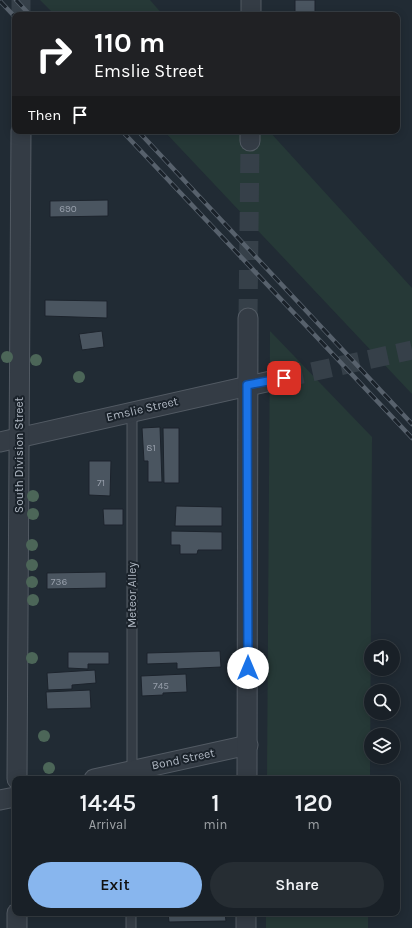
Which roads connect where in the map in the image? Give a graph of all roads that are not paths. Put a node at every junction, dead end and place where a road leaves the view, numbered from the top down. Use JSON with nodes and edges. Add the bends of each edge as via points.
{"nodes":[{"id":1,"x":251,"y":0,"type":"edge"},
{"id":2,"x":251,"y":12,"type":"edge"},
{"id":3,"x":21,"y":134,"type":"edge"},
{"id":4,"x":248,"y":318,"type":"tunnel mouth"},
{"id":5,"x":284,"y":378,"type":"tunnel mouth"},
{"id":6,"x":247,"y":385,"type":"junction"},
{"id":7,"x":132,"y":411,"type":"junction"},
{"id":8,"x":19,"y":438,"type":"junction"},
{"id":9,"x":0,"y":442,"type":"edge"},
{"id":10,"x":248,"y":745,"type":"junction"},
{"id":11,"x":132,"y":775,"type":"edge"},
{"id":12,"x":17,"y":776,"type":"edge"},
{"id":13,"x":247,"y":776,"type":"edge"},
{"id":14,"x":12,"y":798,"type":"edge"},
{"id":15,"x":0,"y":800,"type":"edge"},
{"id":16,"x":17,"y":916,"type":"edge"},
{"id":17,"x":131,"y":916,"type":"edge"},
{"id":18,"x":246,"y":916,"type":"edge"},
{"id":19,"x":17,"y":928,"type":"edge"},
{"id":20,"x":131,"y":928,"type":"edge"},
{"id":21,"x":246,"y":928,"type":"edge"}],
"edges":[{"from":1,"to":2,"type":"street"},
{"from":3,"to":8,"type":"street","name":"South Division Street"},
{"from":4,"to":6,"type":"street"},
{"from":5,"to":6,"type":"street","name":"Emslie Street"},
{"from":6,"to":7,"type":"street","name":"Emslie Street"},
{"from":6,"to":10,"type":"street"},
{"from":7,"to":8,"type":"street","name":"Emslie Street"},
{"from":7,"to":11,"type":"lane","name":"Meteor Alley"},
{"from":8,"to":9,"type":"street","name":"Emslie Street"},
{"from":8,"to":12,"type":"street","name":"South Division Street"},
{"from":10,"to":11,"type":"street","name":"Bond Street"},
{"from":10,"to":13,"type":"street"},
{"from":14,"to":15,"type":"street"},
{"from":16,"to":19,"type":"street"},
{"from":17,"to":20,"type":"lane"},
{"from":18,"to":21,"type":"street"}]}
